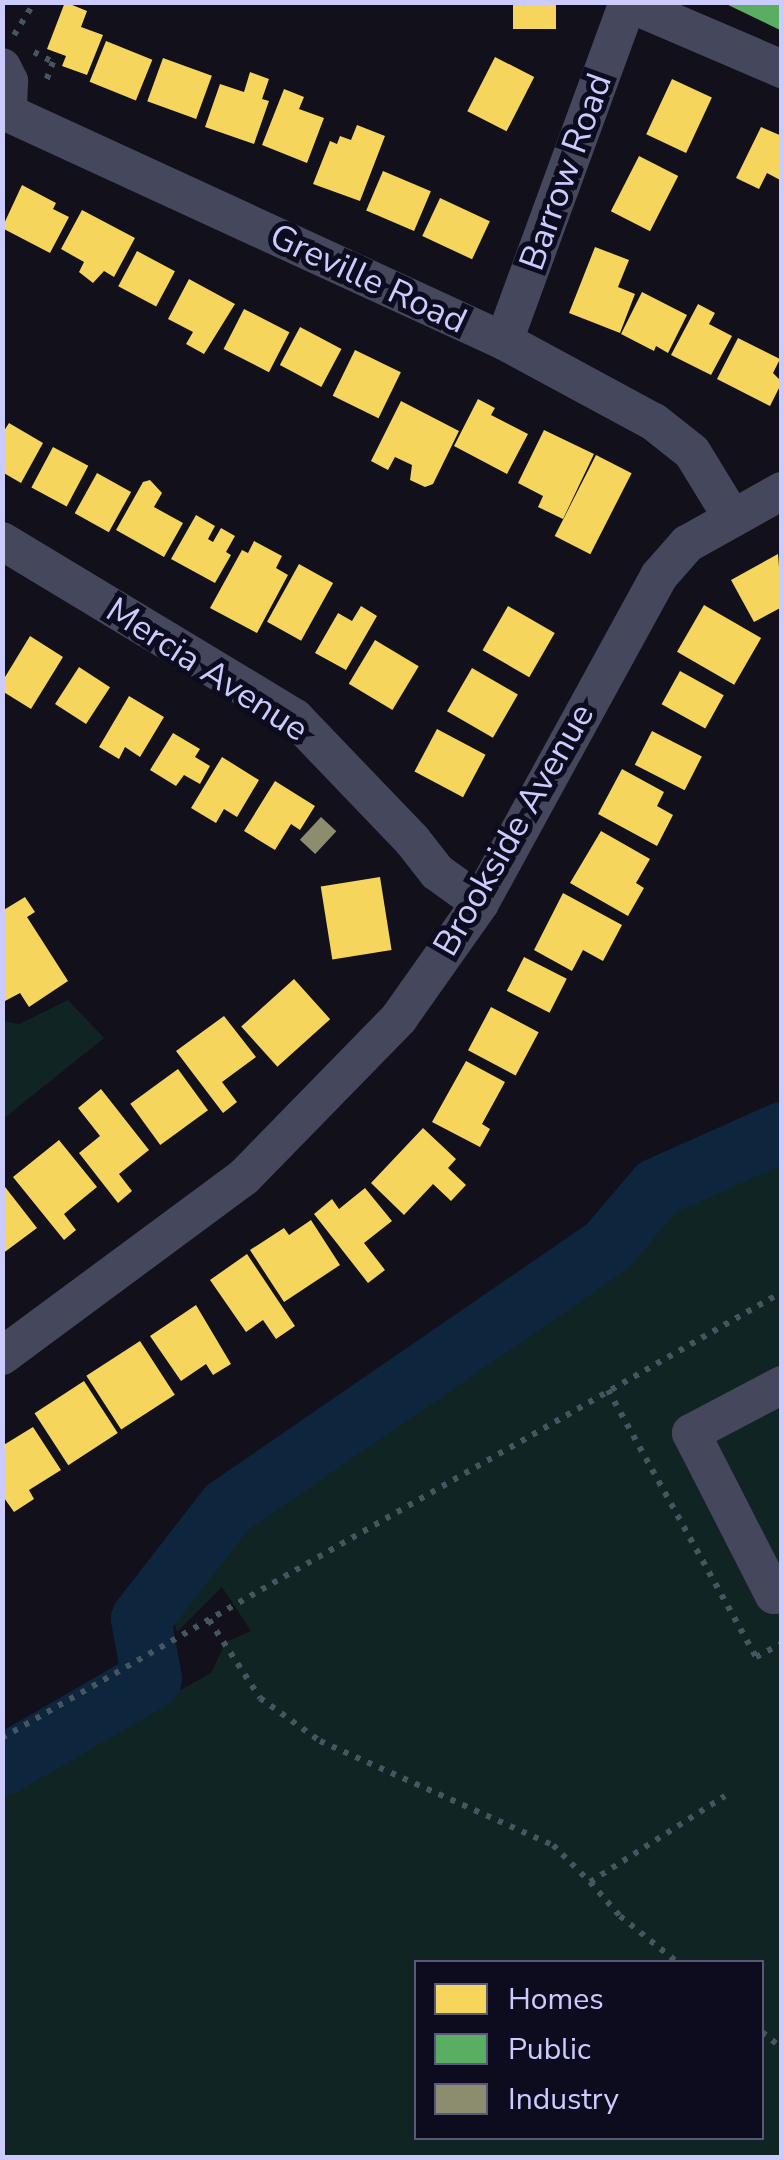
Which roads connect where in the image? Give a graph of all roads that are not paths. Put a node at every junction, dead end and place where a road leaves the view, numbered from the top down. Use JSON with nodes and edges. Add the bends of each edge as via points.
{"nodes":[{"id":1,"x":628,"y":3,"type":"edge"},
{"id":2,"x":690,"y":13,"type":"edge"},
{"id":3,"x":6,"y":54,"type":"edge"},
{"id":4,"x":782,"y":69,"type":"edge"},
{"id":5,"x":5,"y":113,"type":"edge"},
{"id":6,"x":504,"y":341,"type":"junction"},
{"id":7,"x":782,"y":490,"type":"edge"},
{"id":8,"x":730,"y":516,"type":"junction"},
{"id":9,"x":2,"y":541,"type":"edge"},
{"id":10,"x":480,"y":903,"type":"junction"},
{"id":11,"x":2,"y":1356,"type":"edge"},
{"id":12,"x":782,"y":1385,"type":"edge"},
{"id":13,"x":782,"y":1590,"type":"edge"}],
"edges":[{"from":1,"to":2,"type":"street"},
{"from":1,"to":6,"type":"street","name":"Barrow Road"},
{"from":2,"to":4,"type":"street"},
{"from":3,"to":5,"type":"street","name":"Greville Road"},
{"from":5,"to":6,"type":"street","name":"Greville Road"},
{"from":6,"to":8,"type":"street","name":"Greville Road","via":[[677,436]]},
{"from":7,"to":8,"type":"street","name":"Brookside Avenue"},
{"from":8,"to":10,"type":"street","name":"Brookside Avenue","via":[[686,544],[659,576]]},
{"from":9,"to":10,"type":"street","name":"Mercia Avenue","via":[[296,718],[437,872]]},
{"from":10,"to":11,"type":"street","name":"Brookside Avenue","via":[[399,1018],[244,1177]]},
{"from":12,"to":13,"type":"street","via":[[691,1433],[774,1595]]}]}
